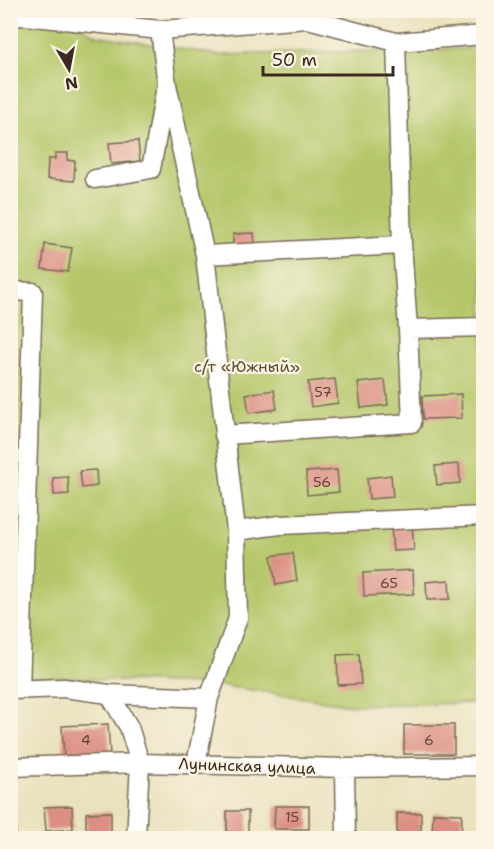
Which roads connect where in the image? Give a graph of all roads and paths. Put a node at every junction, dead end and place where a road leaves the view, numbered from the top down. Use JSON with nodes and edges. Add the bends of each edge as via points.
{"nodes":[{"id":1,"x":10,"y":17,"type":"edge"},
{"id":2,"x":160,"y":30,"type":"junction"},
{"id":3,"x":483,"y":35,"type":"edge"},
{"id":4,"x":396,"y":42,"type":"junction"},
{"id":5,"x":167,"y":85,"type":"junction"},
{"id":6,"x":95,"y":179,"type":"dead end"},
{"id":7,"x":402,"y":245,"type":"junction"},
{"id":8,"x":206,"y":255,"type":"junction"},
{"id":9,"x":10,"y":291,"type":"edge"},
{"id":10,"x":483,"y":327,"type":"edge"},
{"id":11,"x":408,"y":329,"type":"junction"},
{"id":12,"x":224,"y":435,"type":"junction"},
{"id":13,"x":19,"y":478,"type":"edge"},
{"id":14,"x":483,"y":516,"type":"edge"},
{"id":15,"x":236,"y":531,"type":"junction"},
{"id":16,"x":15,"y":690,"type":"edge"},
{"id":17,"x":109,"y":694,"type":"junction"},
{"id":18,"x":208,"y":698,"type":"junction"},
{"id":19,"x":140,"y":763,"type":"junction"},
{"id":20,"x":196,"y":764,"type":"junction"},
{"id":21,"x":483,"y":766,"type":"edge"},
{"id":22,"x":10,"y":767,"type":"edge"},
{"id":23,"x":345,"y":768,"type":"junction"},
{"id":24,"x":136,"y":838,"type":"edge"},
{"id":25,"x":346,"y":838,"type":"edge"}],
"edges":[{"from":1,"to":2,"type":"street"},
{"from":2,"to":4,"type":"street","via":[[308,19]]},
{"from":2,"to":5,"type":"street"},
{"from":3,"to":4,"type":"street"},
{"from":4,"to":7,"type":"street"},
{"from":5,"to":6,"type":"street","via":[[151,169]]},
{"from":5,"to":8,"type":"street"},
{"from":7,"to":8,"type":"street"},
{"from":7,"to":11,"type":"street"},
{"from":8,"to":12,"type":"street"},
{"from":9,"to":13,"type":"street","via":[[33,292]]},
{"from":10,"to":11,"type":"street"},
{"from":11,"to":12,"type":"street","via":[[412,423]]},
{"from":12,"to":15,"type":"street"},
{"from":13,"to":16,"type":"street"},
{"from":14,"to":15,"type":"street","via":[[280,525]]},
{"from":15,"to":18,"type":"street","via":[[238,618]]},
{"from":16,"to":17,"type":"street","via":[[64,688]]},
{"from":17,"to":18,"type":"street"},
{"from":17,"to":19,"type":"street","via":[[129,727]]},
{"from":18,"to":20,"type":"street"},
{"from":19,"to":20,"type":"street","name":"Лунинская улица"},
{"from":19,"to":22,"type":"street","name":"Лунинская улица"},
{"from":19,"to":24,"type":"street"},
{"from":20,"to":23,"type":"street","name":"Лунинская улица"},
{"from":21,"to":23,"type":"street","name":"Лунинская улица"},
{"from":23,"to":25,"type":"street"}]}
